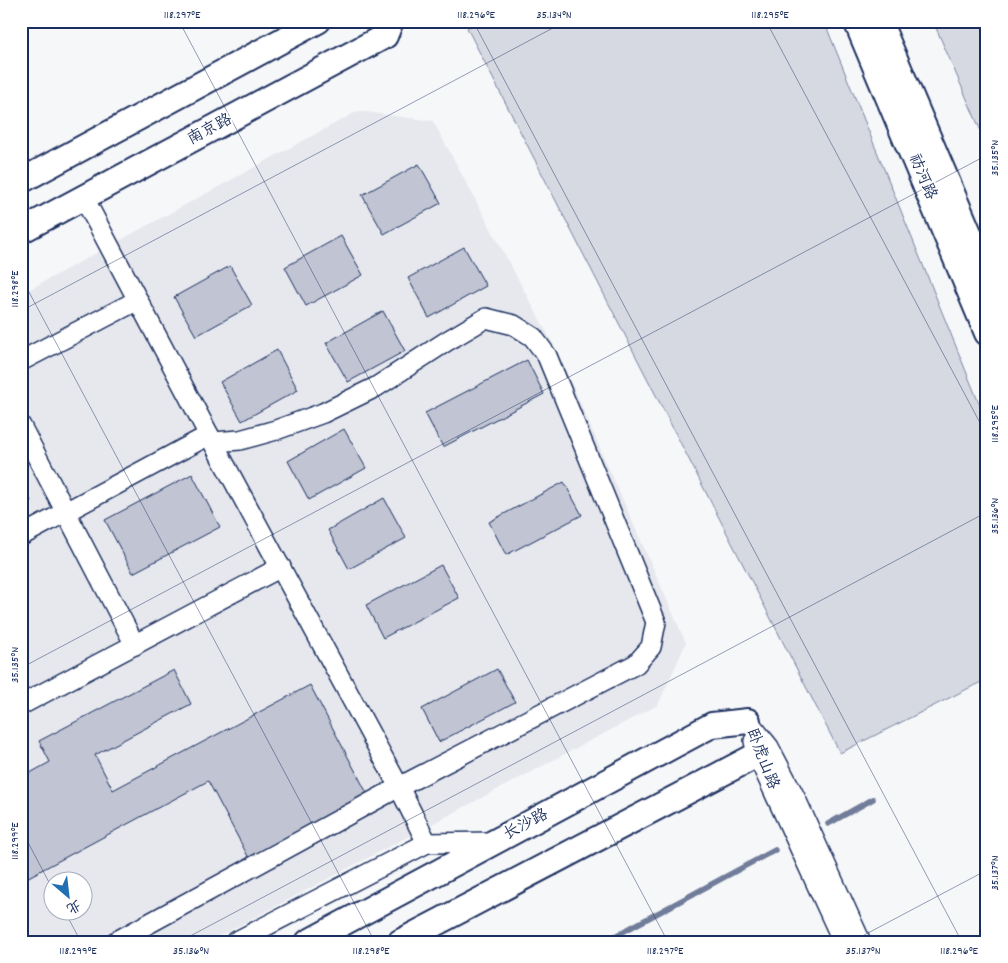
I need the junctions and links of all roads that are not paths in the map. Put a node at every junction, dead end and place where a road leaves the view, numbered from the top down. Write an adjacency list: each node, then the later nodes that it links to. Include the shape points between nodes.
1 (318, 21): 5 (main road)
2 (391, 21): 6 (main road, 南京路, via 385,36)
3 (856, 21): 10 (main road, 祊河路)
4 (880, 21): 8 (main road, 祊河路)
5 (21, 181)
6 (84, 198): 7 (main road, 南京路); 9 (street)
7 (21, 231)
8 (987, 275)
9 (138, 300): 11 (street); 13 (street)
10 (987, 333)
11 (21, 361)
12 (21, 426): 14 (street)
13 (211, 438): 14 (street); 16 (street); 21 (street, via 240,440 323,412 376,387 486,318 514,325 533,337 547,356 656,622 651,646 636,664)
14 (67, 512): 15 (street); 17 (street)
15 (21, 536)
16 (281, 567): 17 (street); 21 (street)
17 (135, 645): 18 (street)
18 (21, 705)
19 (748, 721): 20 (street, 卧虎山路); 22 (main road, 长沙路, via 712,725); 29 (street, 卧虎山路, via 769,747 795,797)
20 (757, 755): 27 (main road); 28 (street, 卧虎山路)
21 (399, 788): 23 (street); 24 (street)
22 (494, 842): 23 (street); 26 (main road, 长沙路)
23 (427, 843): 25 (street)
24 (115, 942)
25 (235, 942)
26 (308, 942)
27 (400, 942)
28 (843, 942)
29 (861, 942)

